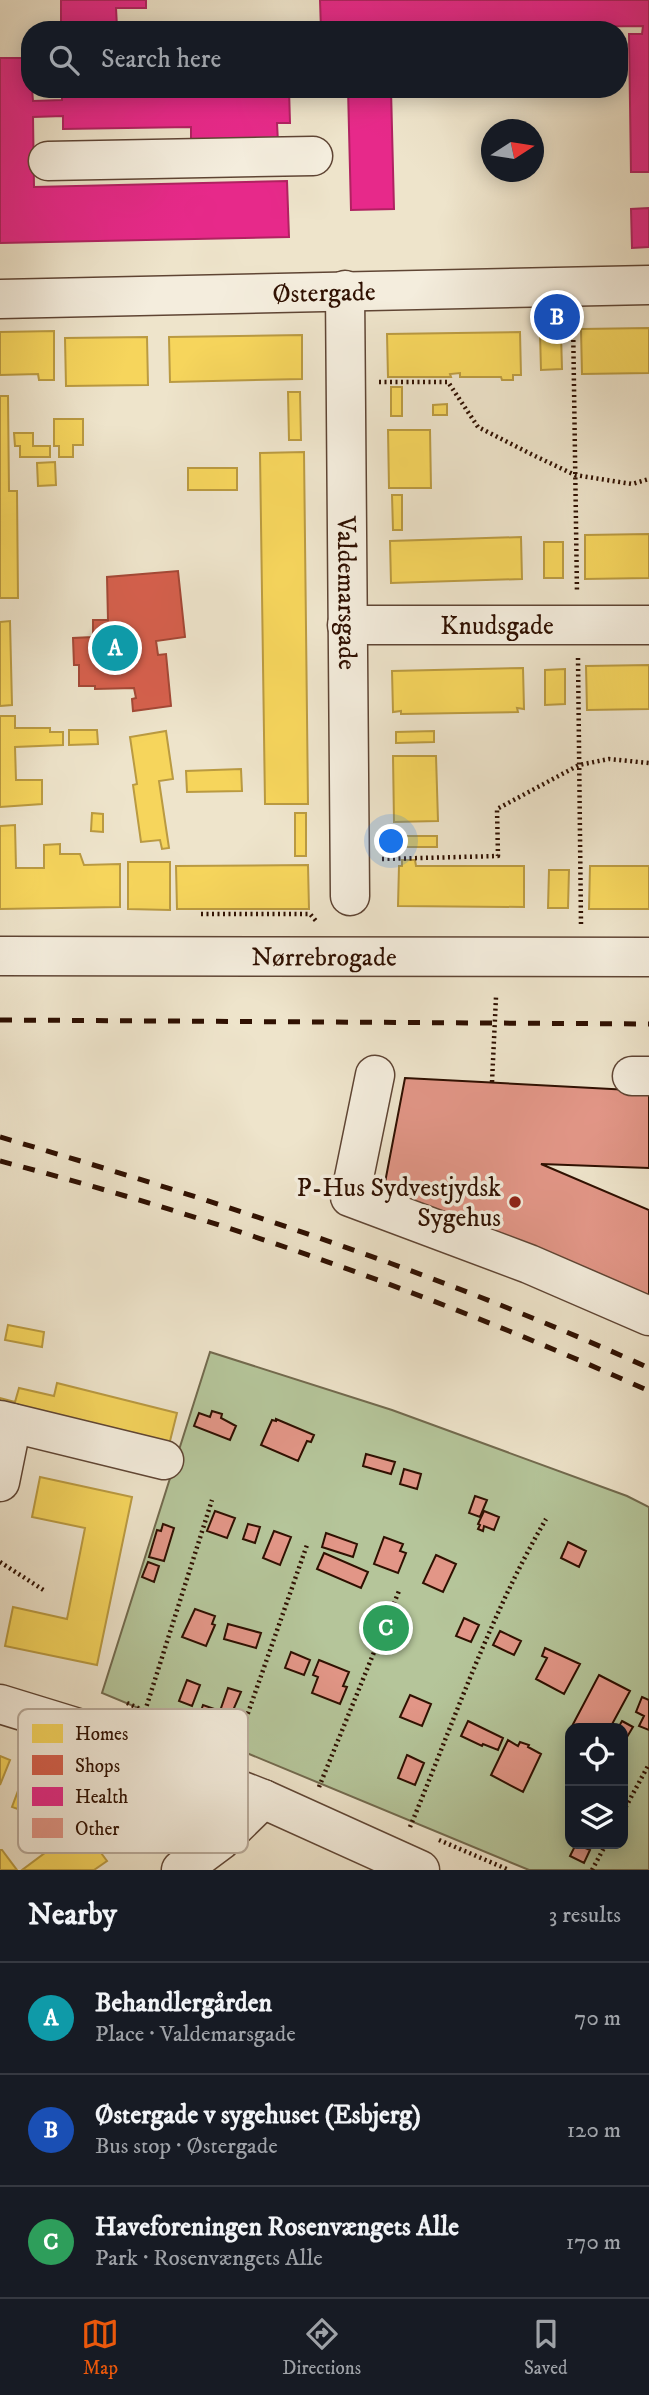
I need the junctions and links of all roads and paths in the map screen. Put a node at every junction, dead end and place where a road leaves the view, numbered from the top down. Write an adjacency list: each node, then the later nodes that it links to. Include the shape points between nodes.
1 (313, 156): 2 (street)
2 (48, 162)
3 (649, 285): 4 (street, Østergade)
4 (345, 290): 5 (street, Østergade); 6 (street, Valdemarsgade)
5 (0, 299)
6 (347, 382): 7 (path, via 448,383 478,427 575,475 632,484); 8 (street, Valdemarsgade)
7 (649, 479)
8 (348, 625): 9 (street, Knudsgade); 11 (street, Valdemarsgade)
9 (649, 625)
10 (649, 763): 11 (path, via 609,758 579,765 497,809 498,856)
11 (350, 878)
12 (0, 956): 13 (street, Nørrebrogade)
13 (649, 957)
14 (496, 997): 16 (path, bridge)
15 (375, 1075): 17 (street, via 349,1197 529,1264)
16 (492, 1082)
17 (649, 1316)
18 (6, 1421): 19 (street); 20 (street)
19 (163, 1460)
20 (0, 1482)
21 (212, 1500): 28 (path)
22 (546, 1519): 37 (path, via 493,1626)
23 (307, 1545): 30 (path)
24 (0, 1562): 25 (path)
25 (45, 1591)
26 (399, 1591): 32 (path)
27 (0, 1704): 29 (street)
28 (146, 1709)
29 (18, 1710)
30 (248, 1713)
31 (649, 1764): 35 (path)
32 (319, 1787)
33 (248, 1792): 34 (street)
34 (263, 1798): 36 (street); 41 (street)
35 (628, 1803)
36 (248, 1813)
37 (410, 1827)
38 (603, 1849): 42 (path)
39 (204, 1853): 40 (street)
40 (181, 1870)
41 (420, 1870)
42 (592, 1870)

